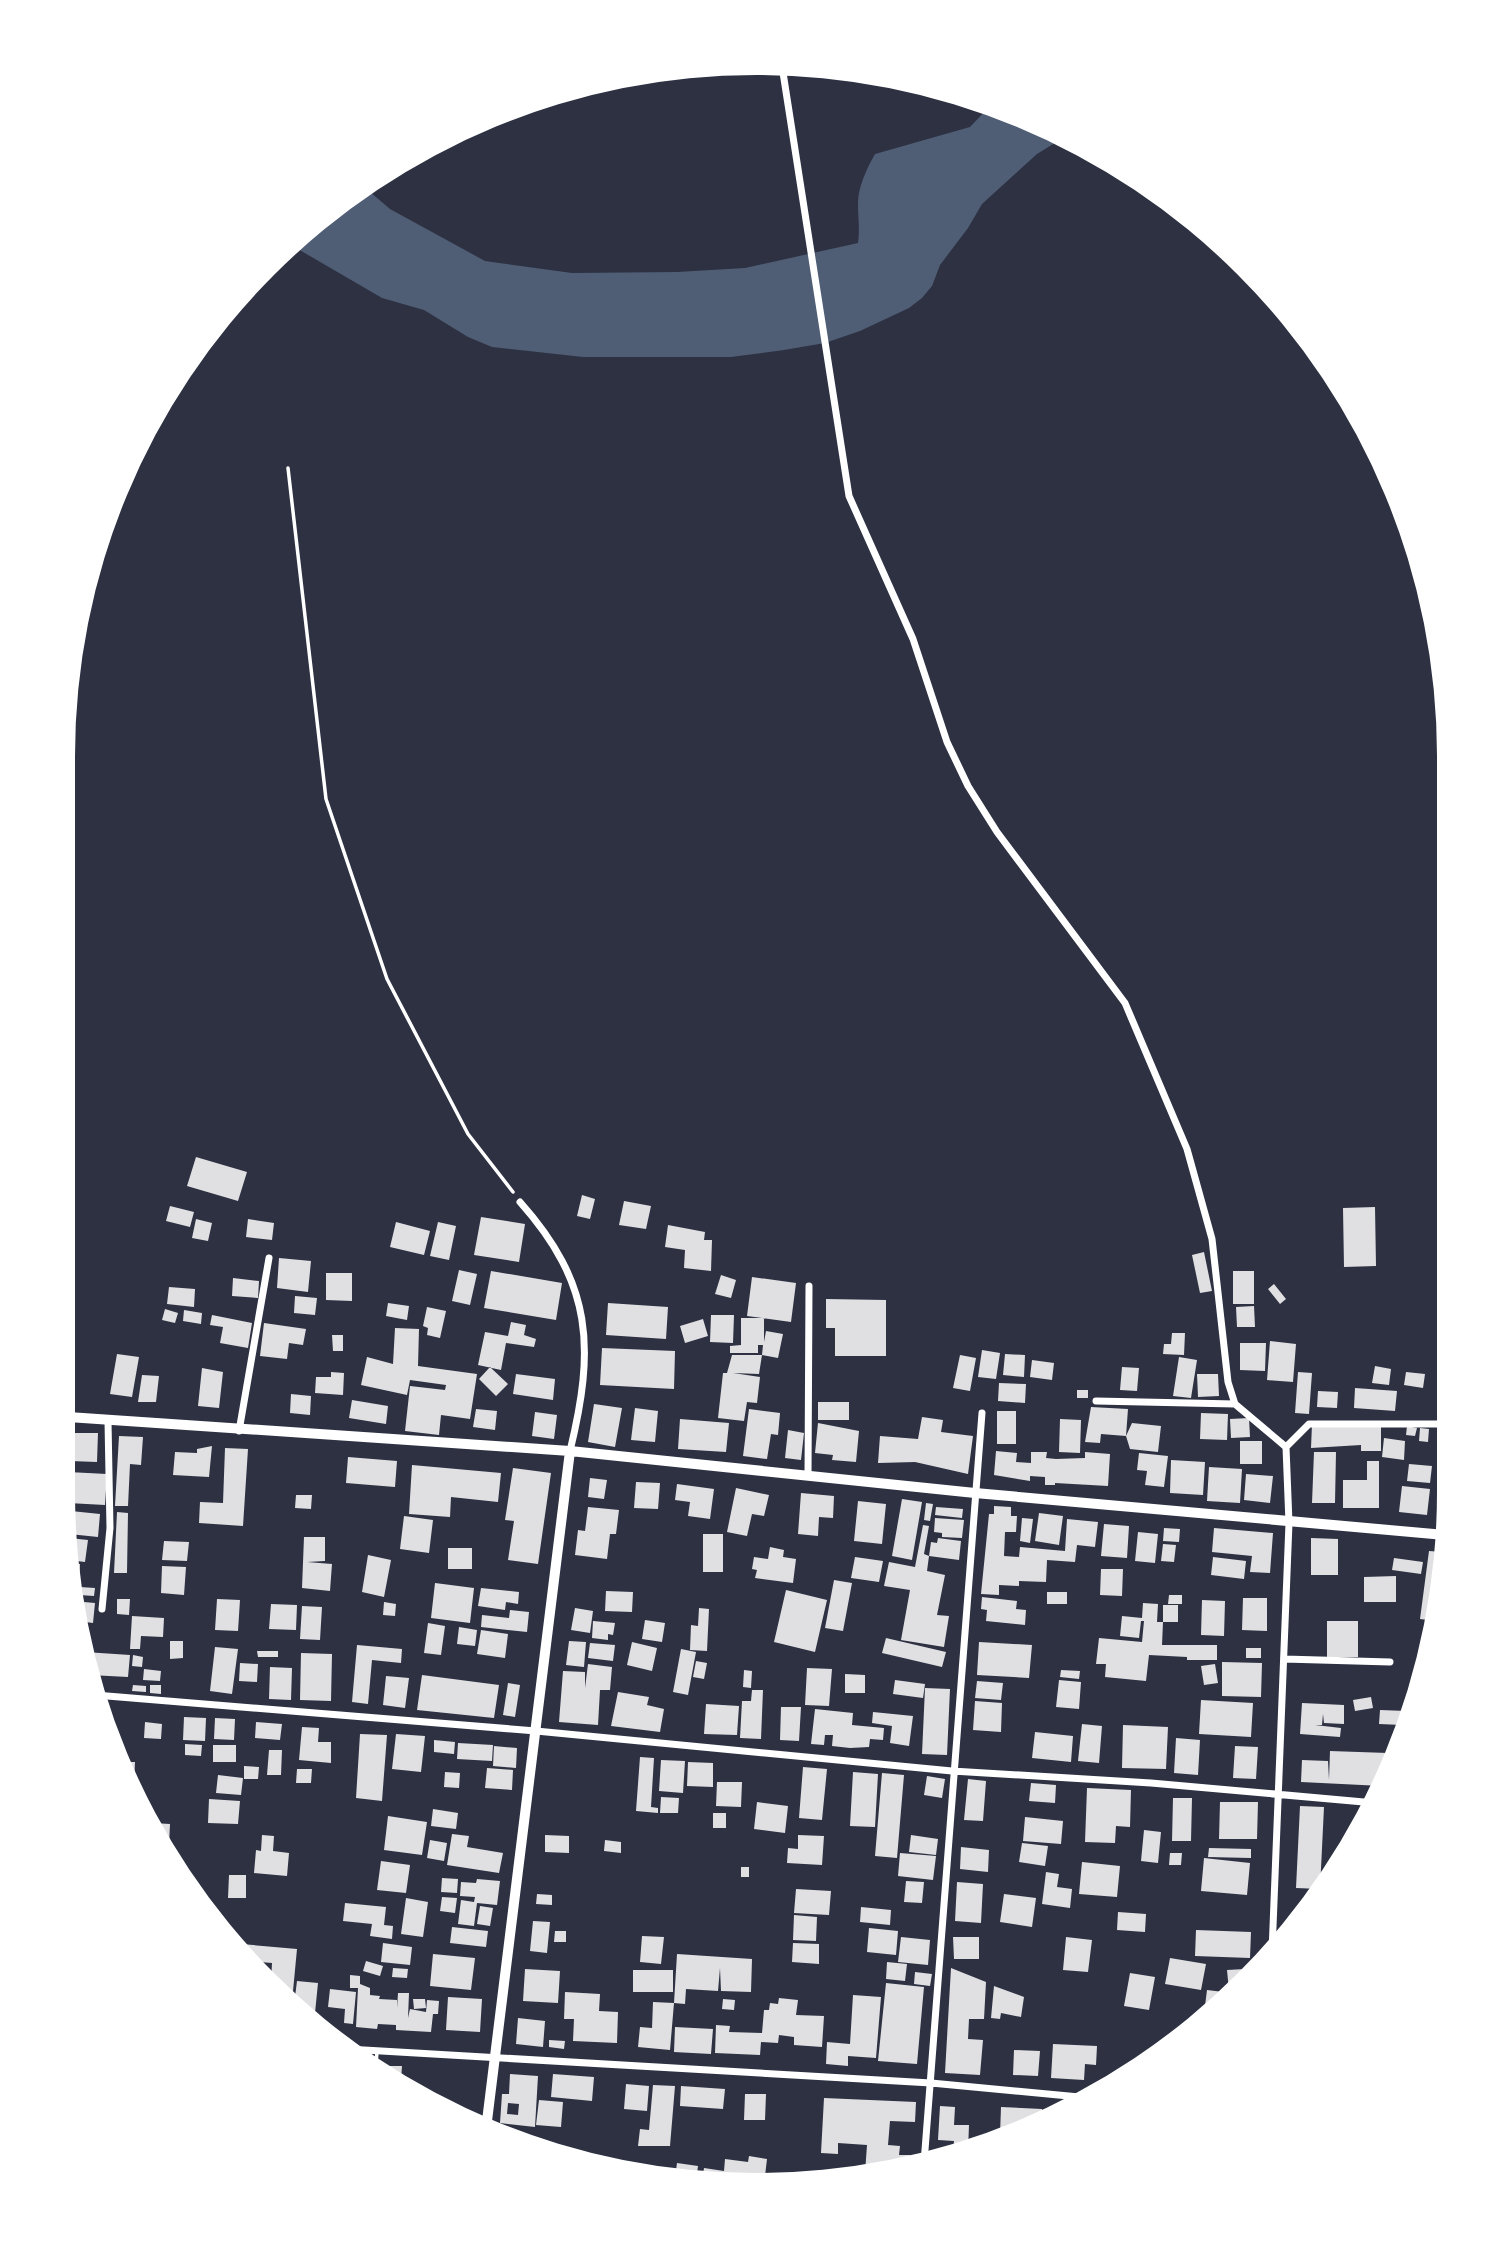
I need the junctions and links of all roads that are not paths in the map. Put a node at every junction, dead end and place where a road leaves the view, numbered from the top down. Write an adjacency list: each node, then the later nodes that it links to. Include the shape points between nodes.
1 (784, 76): 6 (street, via 849,496 913,639 947,742 968,786 1125,1003 1141,1040 1187,1149 1212,1239 1228,1382)
2 (520, 1202): 13 (street, via 562,1262 586,1334 583,1396)
3 (269, 1258): 11 (street)
4 (809, 1286): 14 (street)
5 (1096, 1401): 6 (street)
6 (1235, 1404): 12 (street)
7 (982, 1413): 15 (street)
8 (75, 1418): 9 (street)
9 (108, 1421): 11 (street); 18 (street, via 110,1528)
10 (1437, 1424): 12 (street, via 1309,1424)
11 (239, 1431): 13 (street, via 348,1434)
12 (1286, 1447): 16 (street)
13 (570, 1451): 14 (street); 22 (street)
14 (808, 1476): 15 (street)
15 (975, 1493): 16 (street); 23 (street)
16 (1289, 1522): 17 (street); 19 (street)
17 (1435, 1534)
18 (103, 1609)
19 (1284, 1659): 20 (street); 24 (street)
20 (1390, 1662)
21 (106, 1696): 22 (street)
22 (536, 1731): 23 (street); 30 (street)
23 (953, 1771): 24 (street); 31 (street)
24 (1279, 1794): 25 (street); 26 (street)
25 (1363, 1801)
26 (1273, 1935)
27 (367, 2050): 28 (street)
28 (377, 2051): 29 (lane); 30 (street)
29 (377, 2057)
30 (495, 2058): 31 (street); 33 (street)
31 (931, 2083): 32 (street); 34 (street)
32 (1070, 2096)
33 (487, 2118)
34 (925, 2152)

